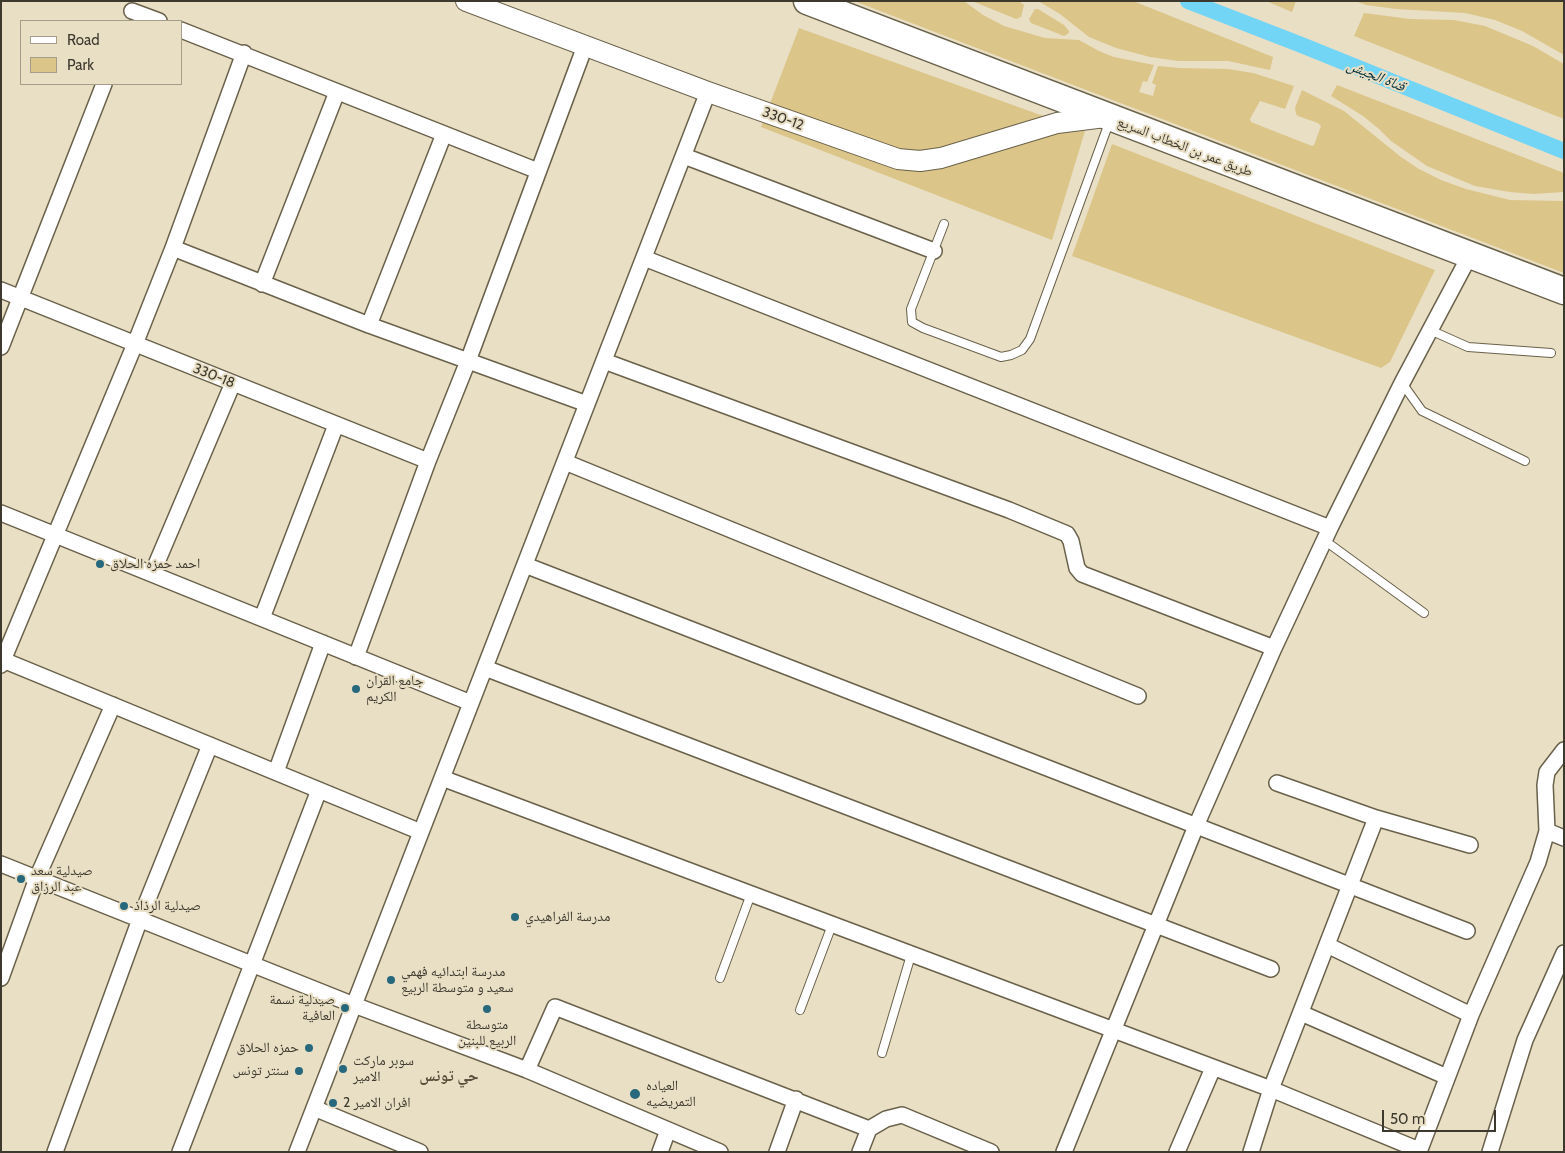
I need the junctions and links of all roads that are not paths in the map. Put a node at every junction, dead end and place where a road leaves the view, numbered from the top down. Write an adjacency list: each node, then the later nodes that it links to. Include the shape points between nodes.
1 (466, 1): 6 (street, 330-12)
2 (807, 1): 11 (highway, طريق عمر بن الخطاب السريع)
3 (132, 11): 4 (street)
4 (156, 20)
5 (182, 30): 7 (street)
6 (585, 46): 10 (street, 330-12); 14 (street)
7 (244, 53): 9 (street); 16 (street)
8 (104, 85): 23 (street)
9 (337, 92): 12 (street); 20 (street)
10 (708, 92): 11 (street, 330-12, via 909,161 941,158 1057,122); 13 (street)
11 (1110, 118): 17 (lane, via 1030,339 1022,350 1001,357 912,322 911,309); 18 (highway, طريق عمر بن الخطاب السريع)
12 (444, 134): 14 (street); 24 (street)
13 (684, 156): 17 (street); 19 (street)
14 (538, 172): 29 (street)
15 (944, 224): 17 (lane)
16 (173, 248): 20 (street); 26 (street)
17 (934, 251)
18 (1470, 256): 22 (highway, طريق عمر بن الخطاب السريع); 25 (street)
19 (644, 258): 30 (street); 39 (street)
20 (262, 284): 24 (street)
21 (1, 290): 23 (street, 330-18)
22 (1564, 291)
23 (20, 298): 26 (street, 330-18); 27 (street)
24 (369, 325): 29 (street)
25 (1430, 330): 28 (lane, via 1468,347); 31 (street)
26 (135, 344): 32 (street, 330-18); 40 (street)
27 (1, 347)
28 (1551, 353)
29 (468, 361): 33 (street); 35 (street)
30 (604, 361): 33 (street); 46 (street, via 1067,534 1077,568 1082,574)
31 (1402, 382): 36 (lane, via 1422,411); 39 (street)
32 (233, 383): 34 (street, 330-18); 42 (street)
33 (587, 404): 37 (street)
34 (336, 424): 35 (street, 330-18); 44 (street)
35 (428, 461): 47 (street)
36 (1525, 461)
37 (565, 462): 41 (street); 50 (street)
38 (1, 513): 40 (street)
39 (1327, 534): 43 (lane); 46 (street)
40 (56, 535): 42 (street); 48 (street)
41 (525, 565): 49 (street); 60 (street)
42 (152, 574): 44 (street)
43 (1424, 613)
44 (262, 618): 45 (street)
45 (323, 643): 47 (street); 55 (street)
46 (1274, 648): 60 (street)
47 (356, 657): 51 (street)
48 (2, 662): 52 (street)
49 (485, 668): 51 (street); 71 (street)
50 (1138, 696)
51 (471, 703): 56 (street)
52 (113, 705): 53 (street); 66 (street)
53 (210, 745): 55 (street); 69 (street)
54 (1564, 750): 61 (street, via 1547,772)
55 (276, 772): 58 (street)
56 (442, 778): 62 (street); 68 (street)
57 (1277, 783): 59 (street)
58 (319, 790): 62 (street); 76 (street)
59 (1376, 818): 64 (street); 67 (street)
60 (1196, 826): 67 (street); 71 (street)
61 (1547, 831): 63 (street); 83 (street, via 1538,862)
62 (421, 832): 80 (street)
63 (1564, 838)
64 (1470, 845)
65 (1, 864): 66 (street)
66 (37, 878): 69 (street); 78 (street)
67 (1350, 886): 72 (street); 73 (street)
68 (751, 894): 70 (street); 79 (lane)
69 (140, 919): 76 (street); 95 (street)
70 (832, 925): 75 (street); 81 (lane)
71 (1156, 925): 77 (street); 84 (street)
72 (1467, 931)
73 (1327, 945): 82 (street); 83 (street)
74 (1564, 953): 107 (street, via 1525,1040)
75 (911, 955): 84 (street); 85 (lane)
76 (253, 964): 80 (street); 96 (street)
77 (1271, 969)
78 (1, 978)
79 (720, 978)
80 (354, 1004): 87 (street); 91 (street)
81 (800, 1010)
82 (1301, 1013): 88 (street); 89 (street)
83 (1471, 1015): 88 (street)
84 (1114, 1031): 86 (street); 104 (street)
85 (882, 1053)
86 (1213, 1068): 89 (street); 105 (street)
87 (527, 1070): 90 (street, via 555,1007); 93 (street)
88 (1447, 1077): 94 (street)
89 (1271, 1089): 94 (street); 106 (street)
90 (796, 1099): 92 (street); 101 (street)
91 (314, 1108): 97 (street); 98 (street)
92 (869, 1128): 102 (street); 103 (street, via 902,1115)
93 (668, 1130): 99 (street); 100 (street)
94 (1419, 1151)
95 (55, 1152)
96 (180, 1152)
97 (297, 1152)
98 (420, 1152)
99 (660, 1152)
100 (720, 1152)
101 (776, 1152)
102 (860, 1152)
103 (991, 1152)
104 (1064, 1152)
105 (1177, 1152)
106 (1251, 1152)
107 (1490, 1152)

